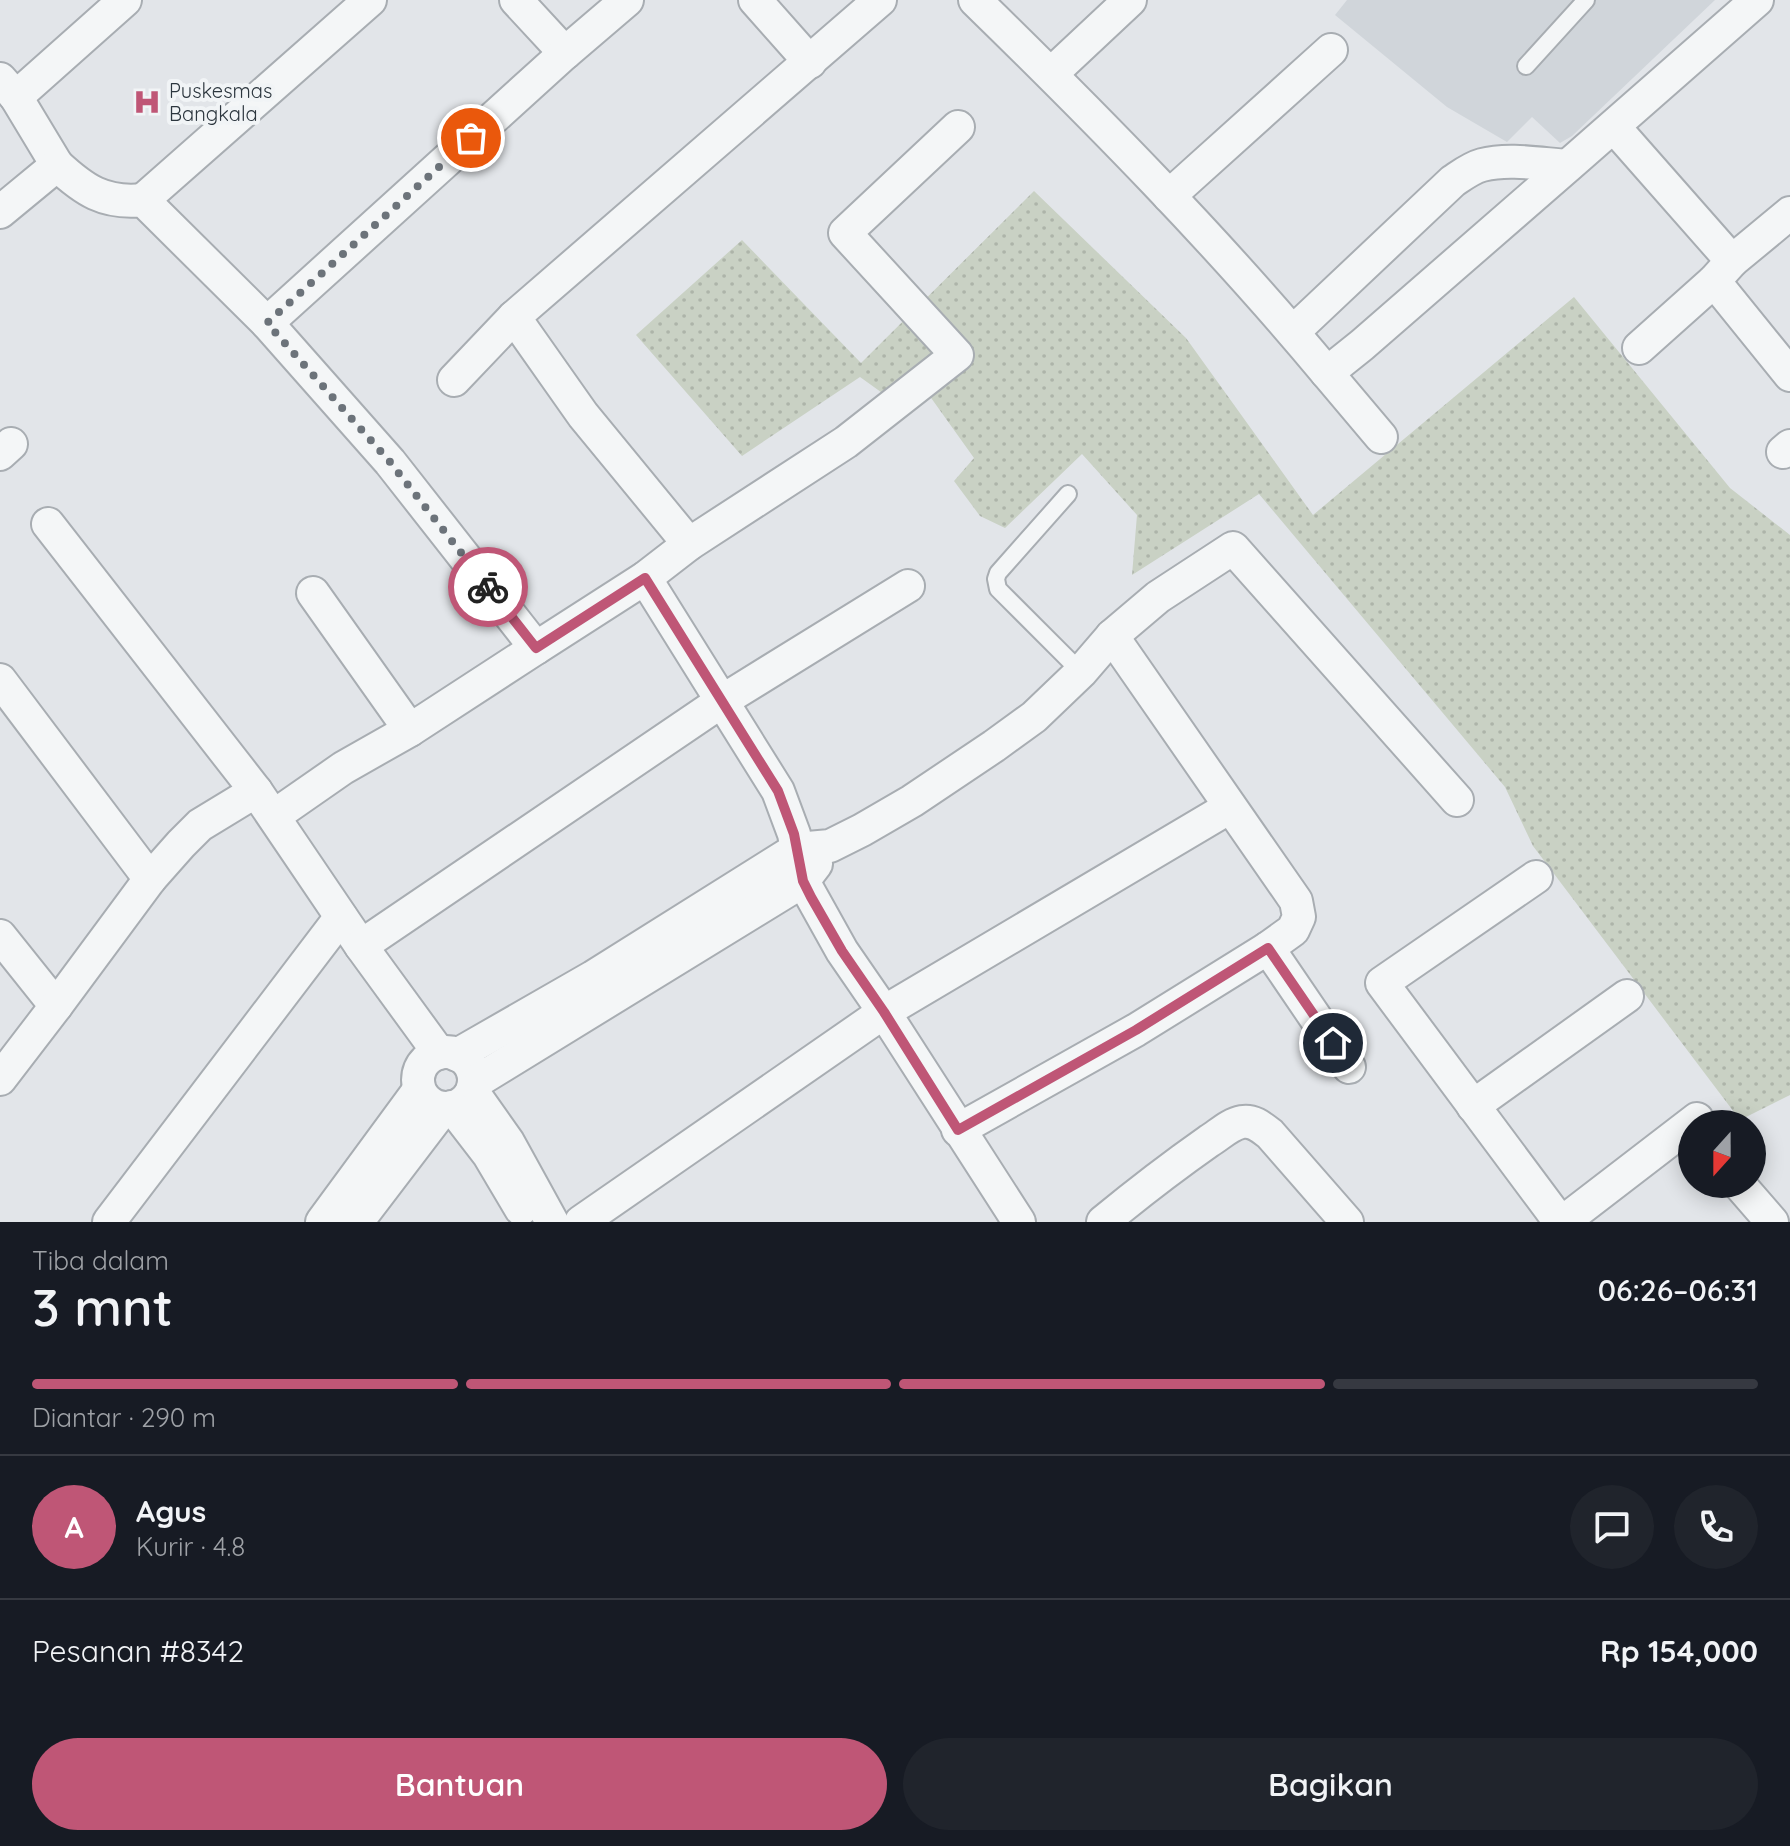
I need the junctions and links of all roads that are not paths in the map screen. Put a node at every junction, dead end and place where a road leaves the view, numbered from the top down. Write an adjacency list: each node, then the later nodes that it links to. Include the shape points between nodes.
1 (125, 0): 16 (street)
2 (370, 0): 22 (street)
3 (516, 0): 12 (street)
4 (627, 0): 12 (street)
5 (755, 0): 13 (street)
6 (880, 0): 13 (street)
7 (975, 0): 15 (street)
8 (1130, 0): 15 (street)
9 (1586, 0): 14 (lane)
10 (1757, 0): 18 (street)
11 (1331, 50): 21 (street)
12 (565, 53): 27 (street)
13 (810, 62): 26 (street)
14 (1526, 66)
15 (1051, 74): 21 (street)
16 (8, 88): 19 (street)
17 (958, 127): 36 (street, via 845,233 957,355 846,442)
18 (1614, 127): 20 (street); 25 (street)
19 (57, 165): 22 (street, via 96,195); 23 (street)
20 (1567, 166): 28 (street, via 1503,163 1470,170); 30 (street)
21 (1169, 196): 28 (street)
22 (143, 200): 27 (street)
23 (0, 212)
24 (1790, 213): 25 (street)
25 (1723, 271): 29 (street); 31 (street)
26 (514, 317): 32 (street); 36 (street, via 583,415)
27 (267, 323): 41 (street, via 390,462)
28 (1293, 332): 30 (street)
29 (1639, 348)
30 (1327, 373): 33 (street)
31 (1790, 375)
32 (454, 380)
33 (1381, 437)
34 (1068, 494): 42 (lane, via 998,573 996,583)
35 (48, 524): 47 (street)
36 (689, 544): 37 (street)
37 (645, 578): 41 (street); 44 (street)
38 (908, 586): 44 (street)
39 (313, 593): 45 (street)
40 (1112, 636): 42 (street); 46 (street, via 1158,597 1233,548); 48 (street)
41 (536, 648): 45 (street)
42 (1081, 672): 49 (street, via 994,746 912,801)
43 (0, 680): 52 (street)
44 (722, 701): 50 (street, via 778,791); 56 (street)
45 (410, 730): 47 (street)
46 (1457, 800)
47 (265, 803): 52 (street, via 200,825); 54 (street)
48 (1230, 807): 57 (street, via 1296,901 1299,917 1293,930); 60 (street)
49 (830, 846): 50 (street); 53 (street)
50 (797, 849): 53 (street); 61 (street, via 593,977)
51 (1536, 877): 65 (street, via 1382,983)
52 (150, 879): 59 (street)
53 (803, 881): 60 (street); 64 (street)
54 (341, 917): 56 (street); 69 (street)
55 (0, 936): 59 (street)
56 (361, 946): 61 (street)
57 (1268, 948): 62 (street); 66 (street)
58 (1627, 996): 65 (street)
59 (56, 1006): 63 (street)
60 (884, 1012): 66 (street); 74 (street)
61 (448, 1054): 64 (street, via 470,1066); 64 (street, via 428,1058 418,1078)
62 (1349, 1067)
63 (0, 1079)
64 (452, 1096): 70 (street); 71 (street); 72 (street); 73 (street, via 508,1142)
65 (1473, 1106): 78 (street)
66 (958, 1130): 75 (street)
67 (1678, 1133): 78 (street)
68 (1751, 1198): 79 (street)
69 (109, 1222)
70 (322, 1222)
71 (357, 1222)
72 (528, 1222)
73 (552, 1222)
74 (581, 1222)
75 (1019, 1222)
76 (1103, 1222): 77 (street, via 1161,1174 1246,1121 1270,1134)
77 (1347, 1222)
78 (1561, 1222)
79 (1772, 1222)

